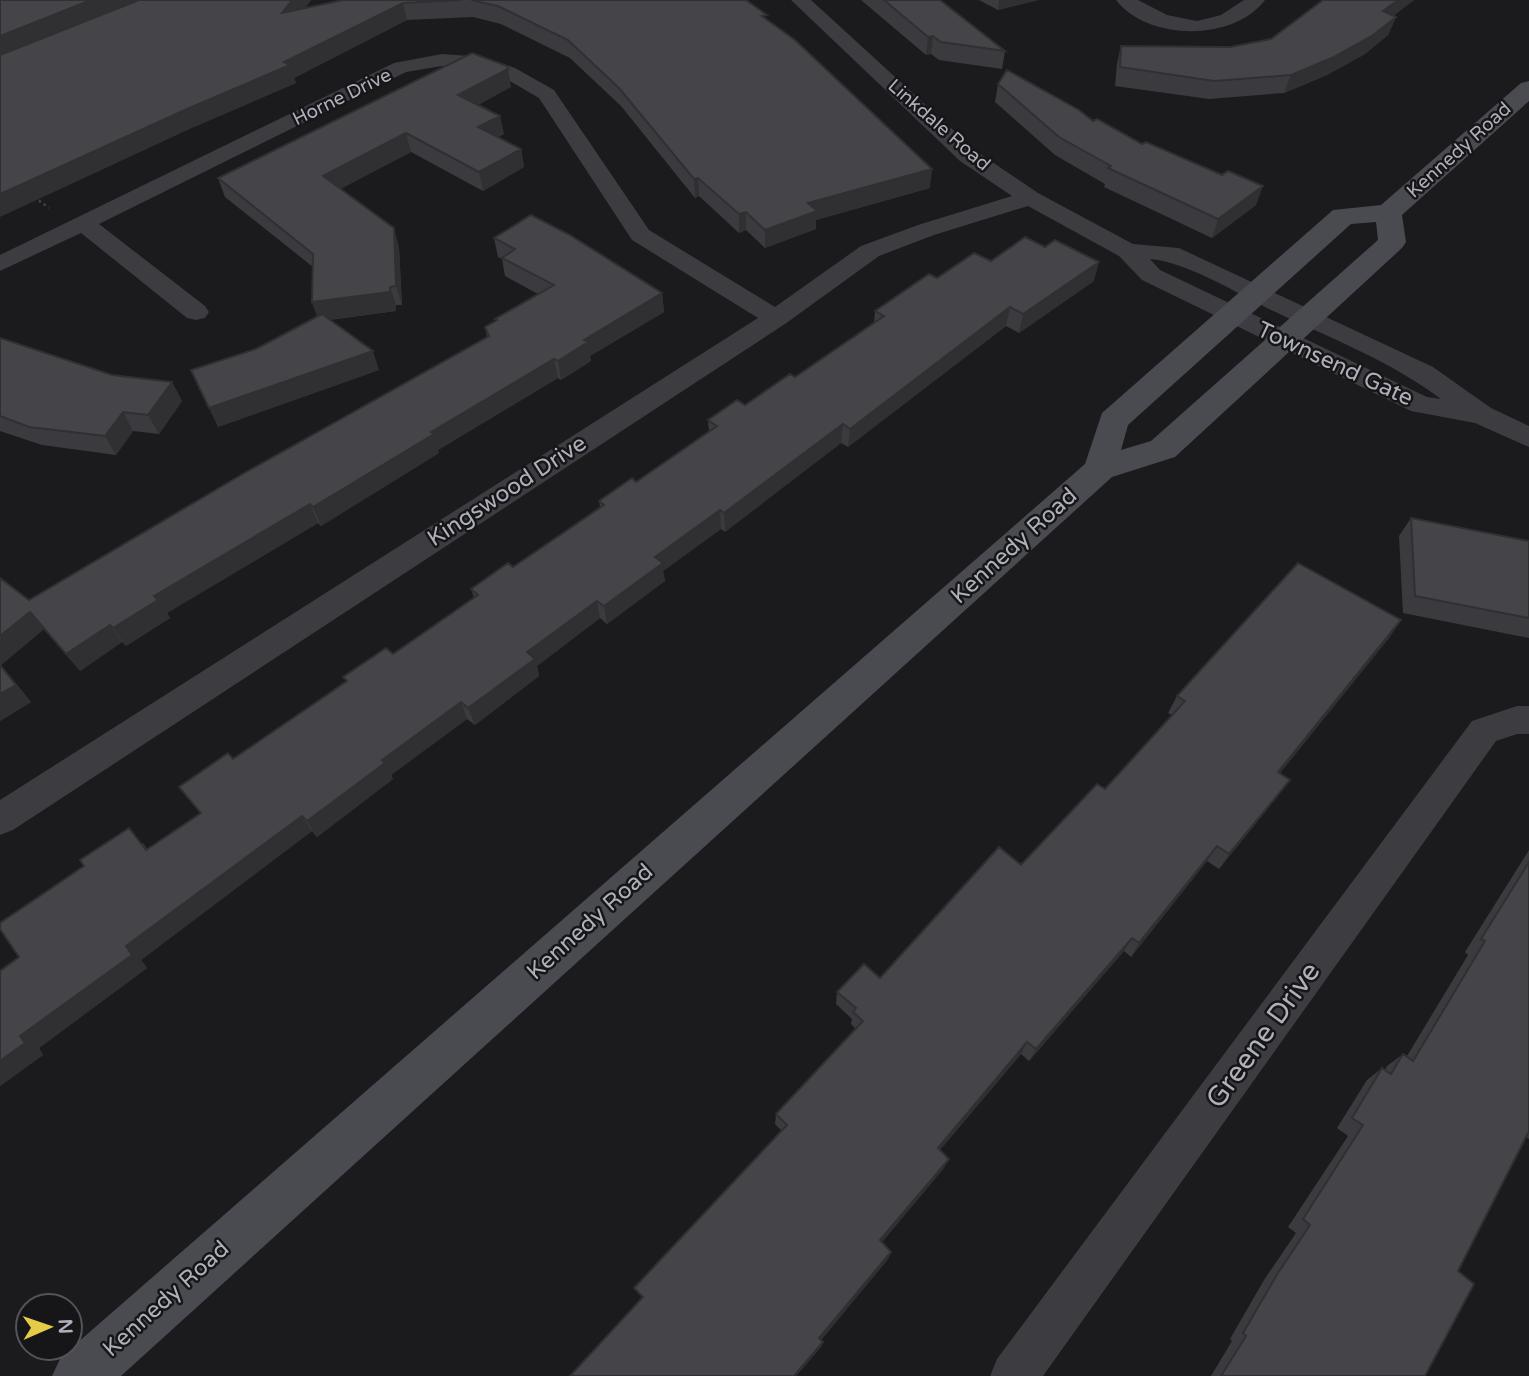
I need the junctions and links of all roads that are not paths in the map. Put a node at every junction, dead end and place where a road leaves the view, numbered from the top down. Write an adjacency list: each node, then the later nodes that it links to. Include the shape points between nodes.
1 (800, 0): 5 (street, Linkdale Road, via 968,156)
2 (1125, 0): 3 (street, via 1149,17 1172,25 1202,27 1225,21)
3 (1256, 0)
4 (1529, 88): 6 (main road, Kennedy Road)
5 (1030, 198): 8 (street, Linkdale Road); 13 (street, Kingswood Drive, via 870,251)
6 (1388, 213): 10 (main road, Kennedy Road, via 1343,216); 14 (main road, Kennedy Road, via 1392,242)
7 (80, 227): 9 (street, Horne Drive); 11 (street); 13 (street, Horne Drive, via 401,68 442,60 483,63 547,93 640,235)
8 (1128, 251): 10 (street, Linkdale Road, via 1170,253); 12 (street, Linkdale Road, via 1151,275)
9 (0, 264)
10 (1257, 293): 12 (main road, Kennedy Road); 14 (street, Townsend Gate)
11 (196, 312)
12 (1233, 315): 15 (street, Townsend Gate); 18 (main road, Kennedy Road, via 1113,421)
13 (776, 318): 20 (street, Kingswood Drive)
14 (1309, 318): 15 (main road, Kennedy Road); 16 (street, Townsend Gate, via 1424,373)
15 (1284, 340): 16 (street, Townsend Gate, via 1421,405); 18 (main road, Kennedy Road, via 1163,449)
16 (1481, 415): 17 (street, Townsend Gate)
17 (1529, 437)
18 (1100, 469): 21 (main road, Kennedy Road)
19 (1529, 720): 22 (street, Greene Drive, via 1484,731)
20 (0, 818)
21 (80, 1376)
22 (1014, 1376)

